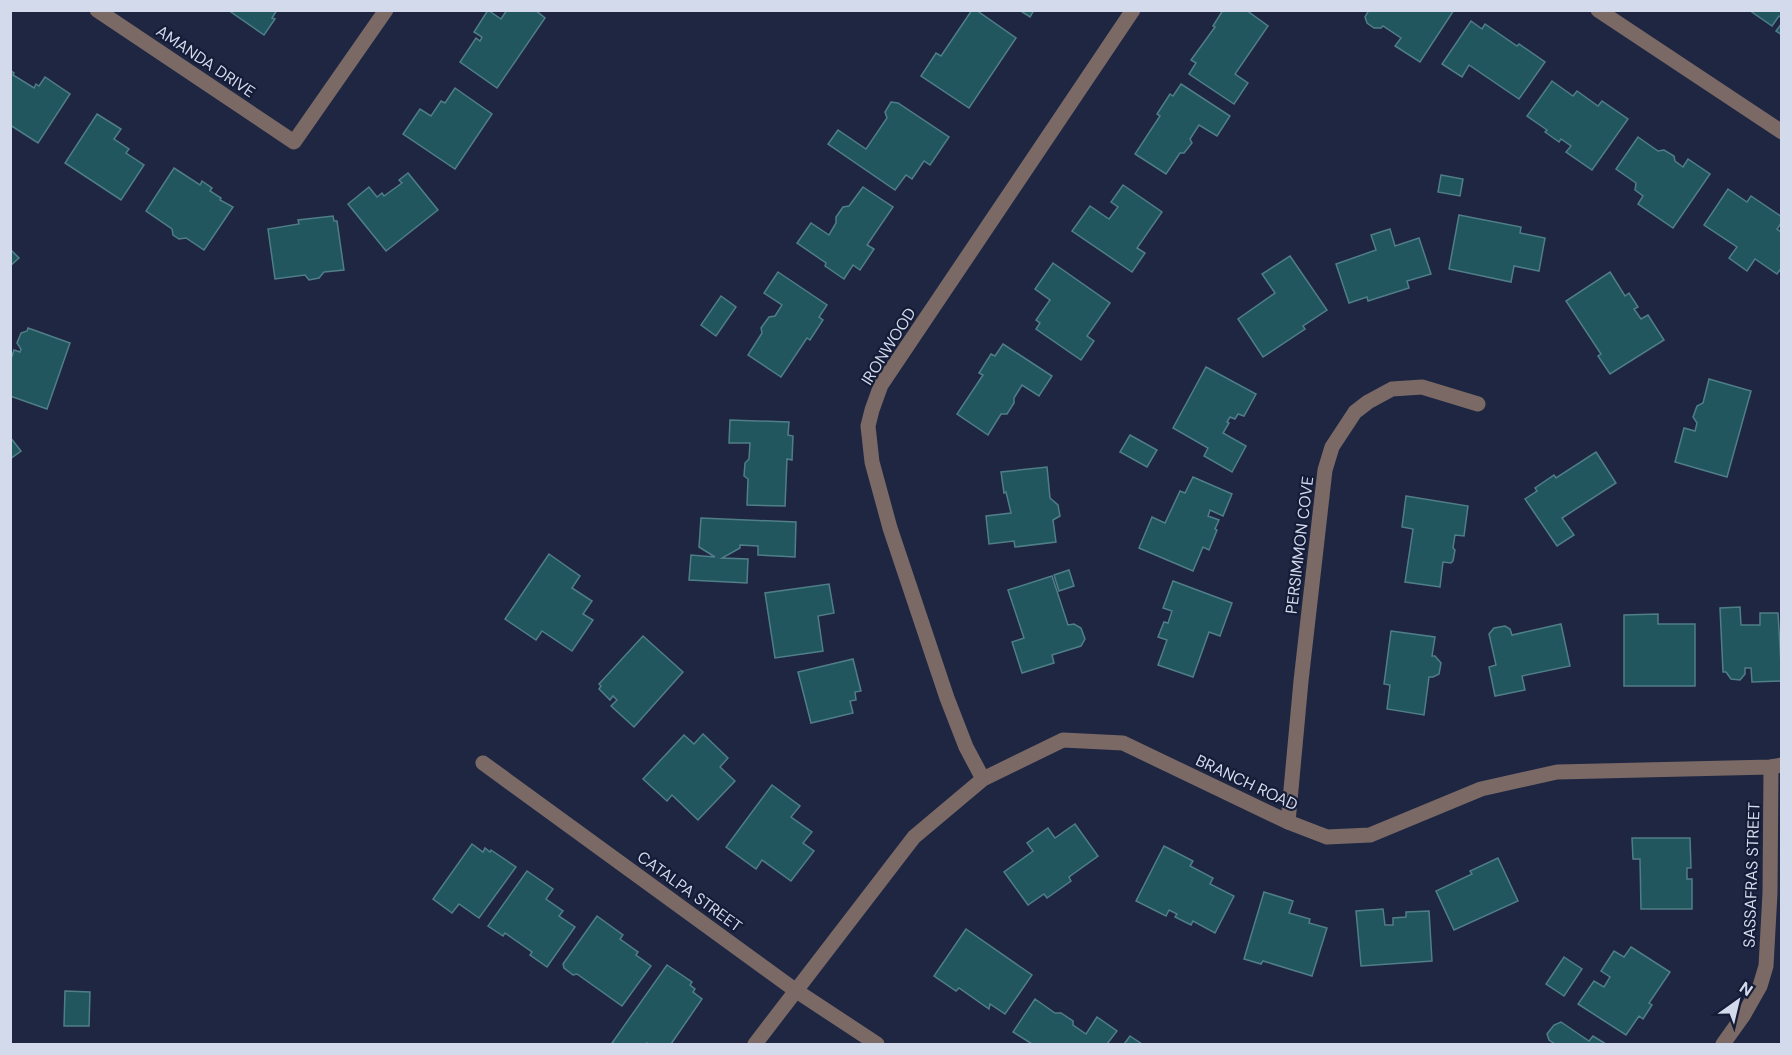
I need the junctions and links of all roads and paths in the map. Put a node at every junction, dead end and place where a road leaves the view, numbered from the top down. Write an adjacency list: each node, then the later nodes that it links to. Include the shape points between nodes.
1 (97, 10): 2 (street, AMANDA DRIVE, via 294,142)
2 (386, 10)
3 (1133, 10): 9 (street, IRONWOOD, via 881,385 868,426 872,462 890,528 947,698)
4 (1598, 10): 5 (street)
5 (1782, 132)
6 (1478, 404): 10 (street, PERSIMMON COVE, via 1422,387 1392,389 1355,412 1332,447 1325,470)
7 (483, 763): 11 (street, CATALPA STREET)
8 (1776, 766): 10 (street, BRANCH ROAD, via 1557,772 1481,789 1370,835 1328,837); 14 (street, SASSAFRAS STREET, via 1766,966 1760,986)
9 (983, 779): 10 (street, BRANCH ROAD, via 1063,740 1123,743); 11 (street, BRANCH ROAD, via 914,837)
10 (1288, 822)
11 (795, 990): 12 (street, BRANCH ROAD); 13 (street, CATALPA STREET)
12 (755, 1044)
13 (877, 1044)
14 (1723, 1044)

